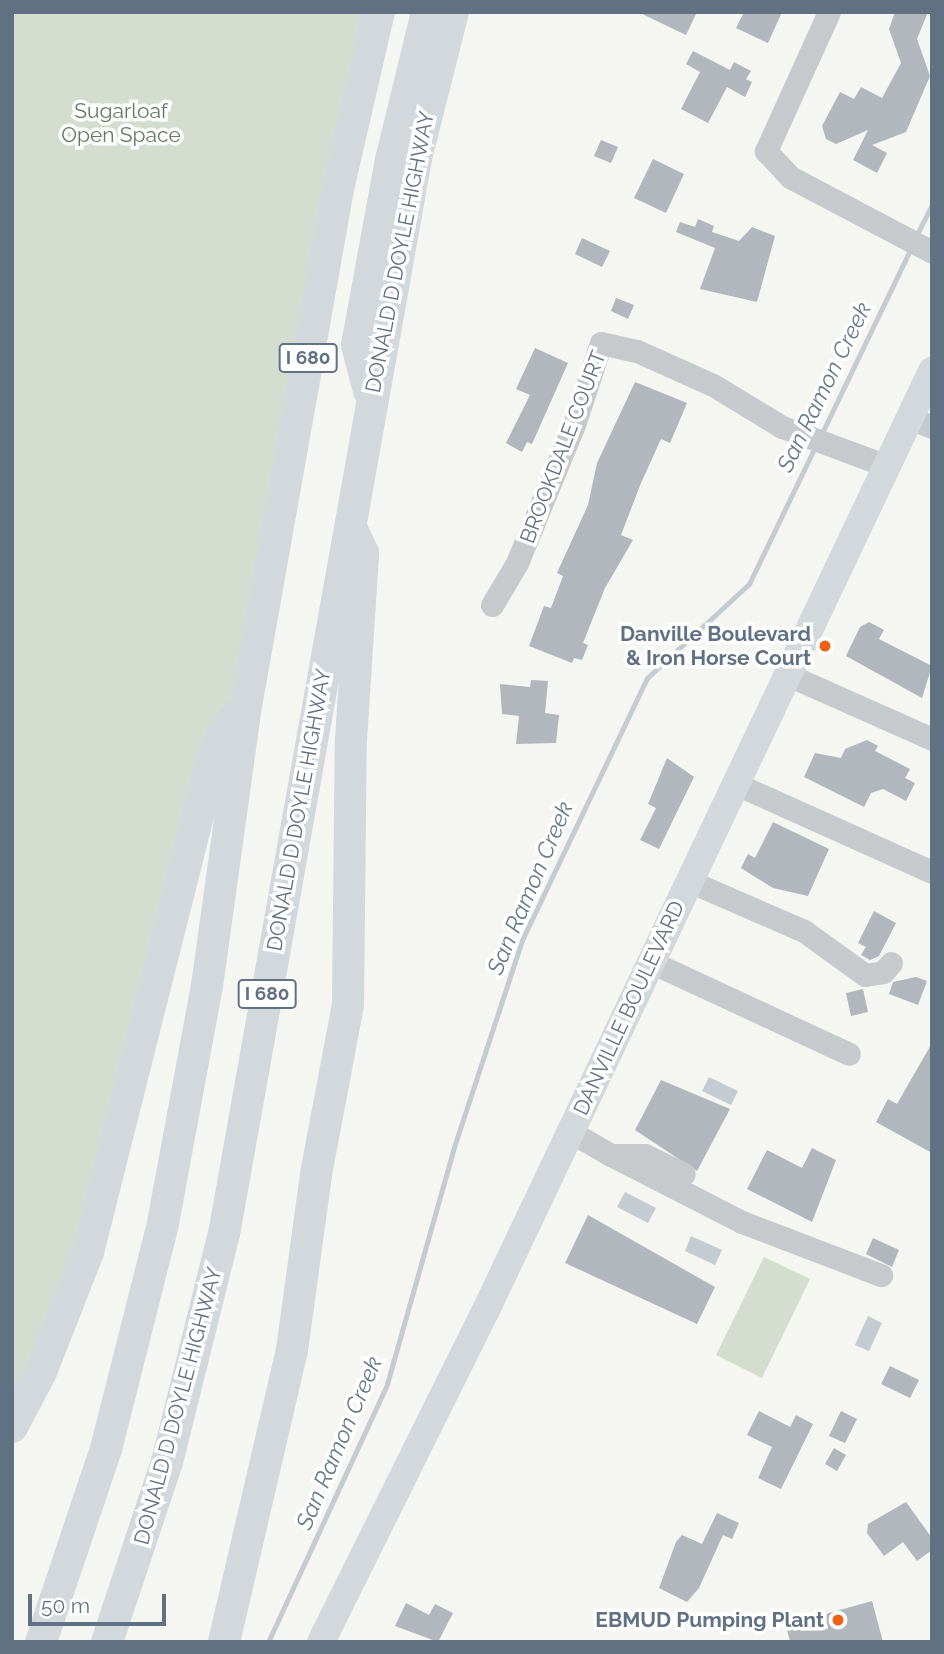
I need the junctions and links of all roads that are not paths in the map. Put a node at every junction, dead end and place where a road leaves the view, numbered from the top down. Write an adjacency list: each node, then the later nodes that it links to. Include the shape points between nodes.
1 (379, 12): 13 (highway, I 680, via 338,189)
2 (427, 12): 7 (highway, I 680, via 391,160 357,345)
3 (453, 12): 7 (highway, DONALD D DOYLE HIGHWAY / I 680, via 416,159)
4 (829, 12): 5 (street, via 766,151 790,177)
5 (932, 253)
6 (932, 371): 8 (main road, DANVILLE BOULEVARD)
7 (371, 399): 10 (highway, DONALD D DOYLE HIGHWAY / I 680)
8 (921, 423): 9 (main road, DANVILLE BOULEVARD)
9 (887, 466): 11 (street, BROOKDALE COURT, via 782,427 713,385 637,351 601,343 549,486); 12 (main road, DANVILLE BOULEVARD)
10 (348, 523): 27 (highway, DONALD D DOYLE HIGHWAY / I 680, via 224,1234 194,1363); 28 (highway, via 363,553 351,740 348,1005 316,1174 292,1350)
11 (492, 605)
12 (786, 674): 14 (street); 15 (main road, DANVILLE BOULEVARD)
13 (246, 706): 25 (highway, via 222,733 211,764 88,1252 41,1372); 26 (highway, I 680, via 207,986 163,1223 133,1355)
14 (932, 738)
15 (734, 783): 16 (street); 17 (main road, DANVILLE BOULEVARD)
16 (932, 872)
17 (689, 881): 18 (main road, DANVILLE BOULEVARD); 19 (street, via 804,931 865,975 883,972)
18 (651, 962): 20 (street); 21 (main road, DANVILLE BOULEVARD)
19 (891, 963)
20 (849, 1055)
21 (571, 1132): 22 (street); 29 (main road, DANVILLE BOULEVARD)
22 (611, 1155): 23 (street, via 645,1155); 24 (street, via 742,1222)
23 (684, 1174)
24 (881, 1275)
25 (12, 1427)
26 (41, 1642)
27 (107, 1642)
28 (224, 1642)
29 (320, 1642)

